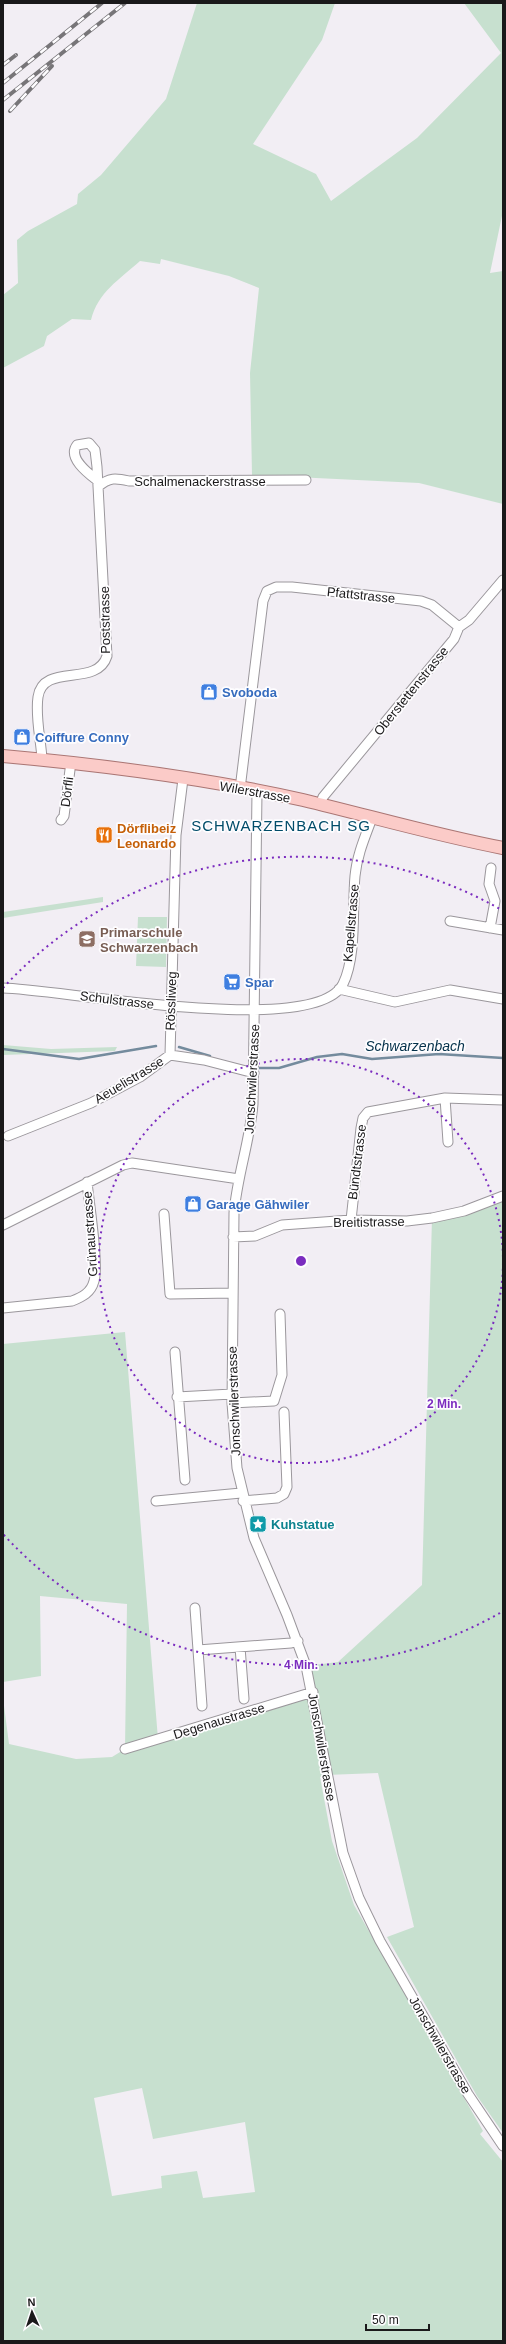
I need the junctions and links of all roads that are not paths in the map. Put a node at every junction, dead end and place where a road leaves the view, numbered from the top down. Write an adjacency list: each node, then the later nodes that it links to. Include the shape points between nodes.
1 (306, 480): 2 (street, Schalmenackerstrasse, via 137,481 114,478)
2 (98, 484): 6 (street, Poststrasse, via 107,656 98,669 54,679 42,686 38,706)
3 (503, 580): 4 (street, Oberstettenstrasse, via 470,620)
4 (459, 627): 9 (street, Pfattstrasse, via 432,605 415,600 276,587 267,591 262,601); 11 (street, Oberstettenstrasse, via 454,639 322,798)
5 (3, 756): 6 (main road, Wilerstrasse)
6 (42, 759): 7 (main road, Wilerstrasse)
7 (71, 762): 8 (main road, Wilerstrasse); 13 (street, Dörfli, via 64,816)
8 (183, 779): 9 (main road, Wilerstrasse); 22 (street, Rössliweg, via 176,829)
9 (240, 789): 10 (main road, Wilerstrasse)
10 (257, 792): 11 (main road, Wilerstrasse); 23 (street, Jonschwilerstrasse)
11 (320, 805): 12 (main road, Wilerstrasse)
12 (372, 818): 14 (main road, Wilerstrasse); 20 (street, Kapellstrasse, via 357,861 348,964)
13 (61, 820)
14 (503, 848)
15 (491, 868): 17 (street, via 489,884 495,901)
16 (450, 921): 17 (street)
17 (490, 928): 18 (street)
18 (503, 930)
19 (3, 988): 22 (street, Schulstrasse, via 34,989)
20 (339, 989): 21 (street, via 395,1002 450,990); 23 (street, via 308,1004)
21 (503, 999)
22 (170, 1007): 23 (street, Schulstrasse); 24 (street, Rössliweg)
23 (255, 1010): 25 (street, Jonschwilerstrasse)
24 (170, 1056): 25 (street, Aeuelistrasse, via 204,1060); 28 (street, Aeuelistrasse, via 140,1077 91,1102)
25 (254, 1073): 30 (street, Jonschwilerstrasse, via 249,1136)
26 (444, 1098): 27 (street, Bündtstrasse); 29 (street); 34 (street, Bündtstrasse, via 380,1108 366,1114 361,1128)
27 (503, 1100)
28 (8, 1136)
29 (448, 1142)
30 (239, 1179): 31 (street, Grünaustrasse, via 132,1163); 36 (street, Jonschwilerstrasse, via 235,1195)
31 (87, 1182): 35 (street, Grünaustrasse); 38 (street, Grünaustrasse, via 95,1272 91,1289 72,1301)
32 (503, 1196): 34 (street, Breitistrasse, via 464,1211 432,1218 407,1221)
33 (164, 1214): 37 (street, via 170,1294)
34 (351, 1220): 36 (street, Breitistrasse, via 282,1225 255,1236)
35 (3, 1225)
36 (233, 1237): 37 (street, Jonschwilerstrasse)
37 (233, 1293): 42 (street, Jonschwilerstrasse)
38 (3, 1308)
39 (280, 1314): 42 (street, via 282,1375 274,1402)
40 (174, 1352): 41 (street)
41 (177, 1397): 42 (street); 44 (street)
42 (232, 1398): 45 (street, Jonschwilerstrasse, via 234,1444)
43 (284, 1412): 45 (street, via 287,1487 284,1494 277,1498)
44 (185, 1480)
45 (242, 1497): 46 (street); 48 (street, Jonschwilerstrasse, via 256,1545)
46 (156, 1501)
47 (195, 1608): 50 (street)
48 (298, 1641): 49 (street); 51 (street, Jonschwilerstrasse)
49 (240, 1647): 50 (street); 52 (street)
50 (198, 1650): 53 (street)
51 (313, 1692): 54 (street, Degenaustrasse); 55 (street, Jonschwilerstrasse, via 337,1833 359,1898 380,1940 468,2094)
52 (244, 1699)
53 (202, 1706)
54 (125, 1749)
55 (503, 2146)

